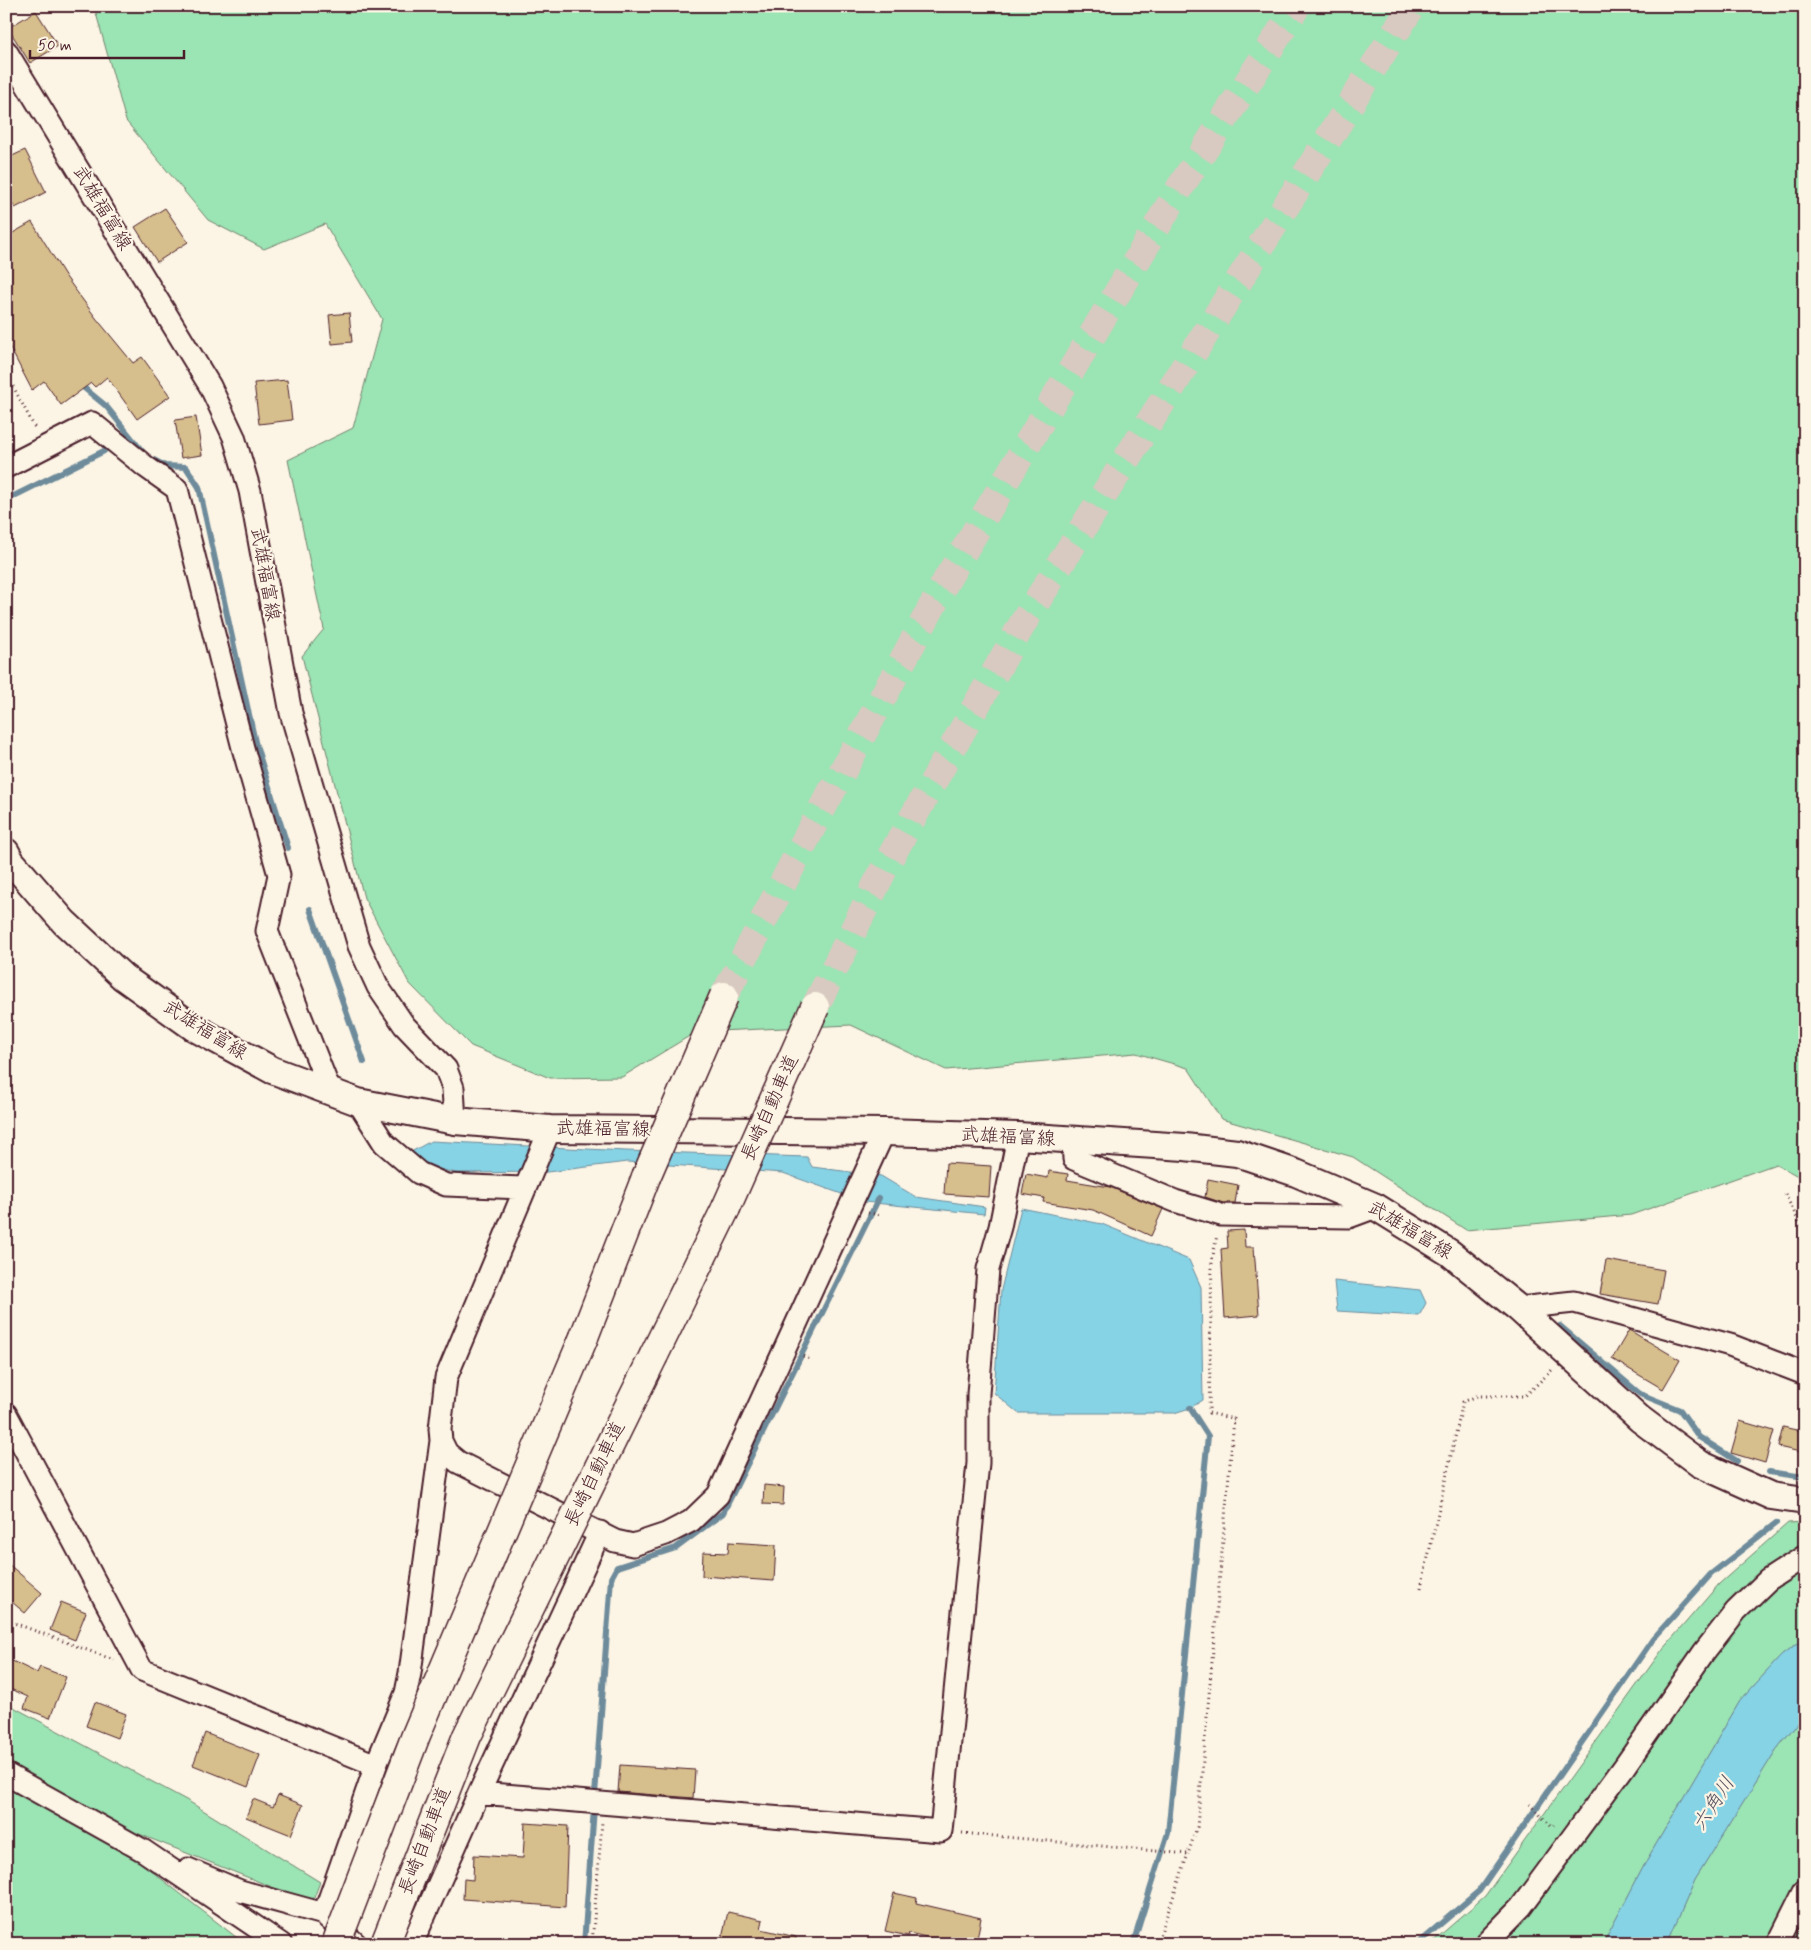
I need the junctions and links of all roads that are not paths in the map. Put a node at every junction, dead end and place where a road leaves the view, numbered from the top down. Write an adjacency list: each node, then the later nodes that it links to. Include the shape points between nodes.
1 (6, 51): 8 (street, 武雄福富線, via 210,386 234,438 250,491 290,713 359,946 378,987 404,1025 446,1069 453,1088)
2 (6, 467): 6 (street, via 92,423 177,489 278,875 267,931)
3 (6, 852): 6 (main road, 武雄福富線, via 64,922 123,977 193,1027 272,1070)
4 (724, 996): 29 (highway, bridge, via 416,1735)
5 (815, 1007): 31 (highway, 長崎自動車道, bridge, via 726,1208 467,1736)
6 (330, 1091): 7 (main road, 武雄福富線)
7 (358, 1102): 8 (main road, 武雄福富線); 13 (street, via 384,1143 419,1173 446,1185)
8 (455, 1121): 10 (main road, 武雄福富線)
9 (884, 1132): 10 (main road, 武雄福富線); 11 (main road, 武雄福富線); 20 (street, via 871,1160 856,1211 718,1495 691,1522 633,1545 615,1541)
10 (547, 1135): 13 (street)
11 (1018, 1136): 12 (main road, 武雄福富線); 24 (street, via 988,1269 978,1394 978,1463 941,1831)
12 (1074, 1140): 14 (main road, 武雄福富線, via 1238,1153 1296,1172); 14 (street, via 1074,1159 1176,1201 1220,1215 1348,1217)
13 (526, 1184): 18 (street, via 446,1378)
14 (1376, 1207): 15 (main road, 武雄福富線, via 1450,1253)
15 (1518, 1308): 16 (street, via 1574,1302 1730,1345); 19 (main road, 武雄福富線, via 1640,1419 1700,1464 1771,1496)
16 (1805, 1374)
17 (6, 1414): 22 (street, via 142,1670)
18 (441, 1442): 20 (street, via 447,1453 458,1462); 22 (street, via 408,1683)
19 (1805, 1501)
20 (600, 1532): 24 (street)
21 (1805, 1556): 33 (street, via 1768,1580 1736,1611 1521,1907)
22 (376, 1765): 27 (street)
23 (6, 1774): 25 (street)
24 (479, 1793): 32 (street)
25 (144, 1851): 27 (street, via 240,1891); 28 (street)
26 (1805, 1890): 34 (street)
27 (324, 1914): 30 (street)
28 (281, 1944)
29 (336, 1944)
30 (356, 1944)
31 (385, 1944)
32 (412, 1944)
33 (1485, 1944)
34 (1778, 1944)

